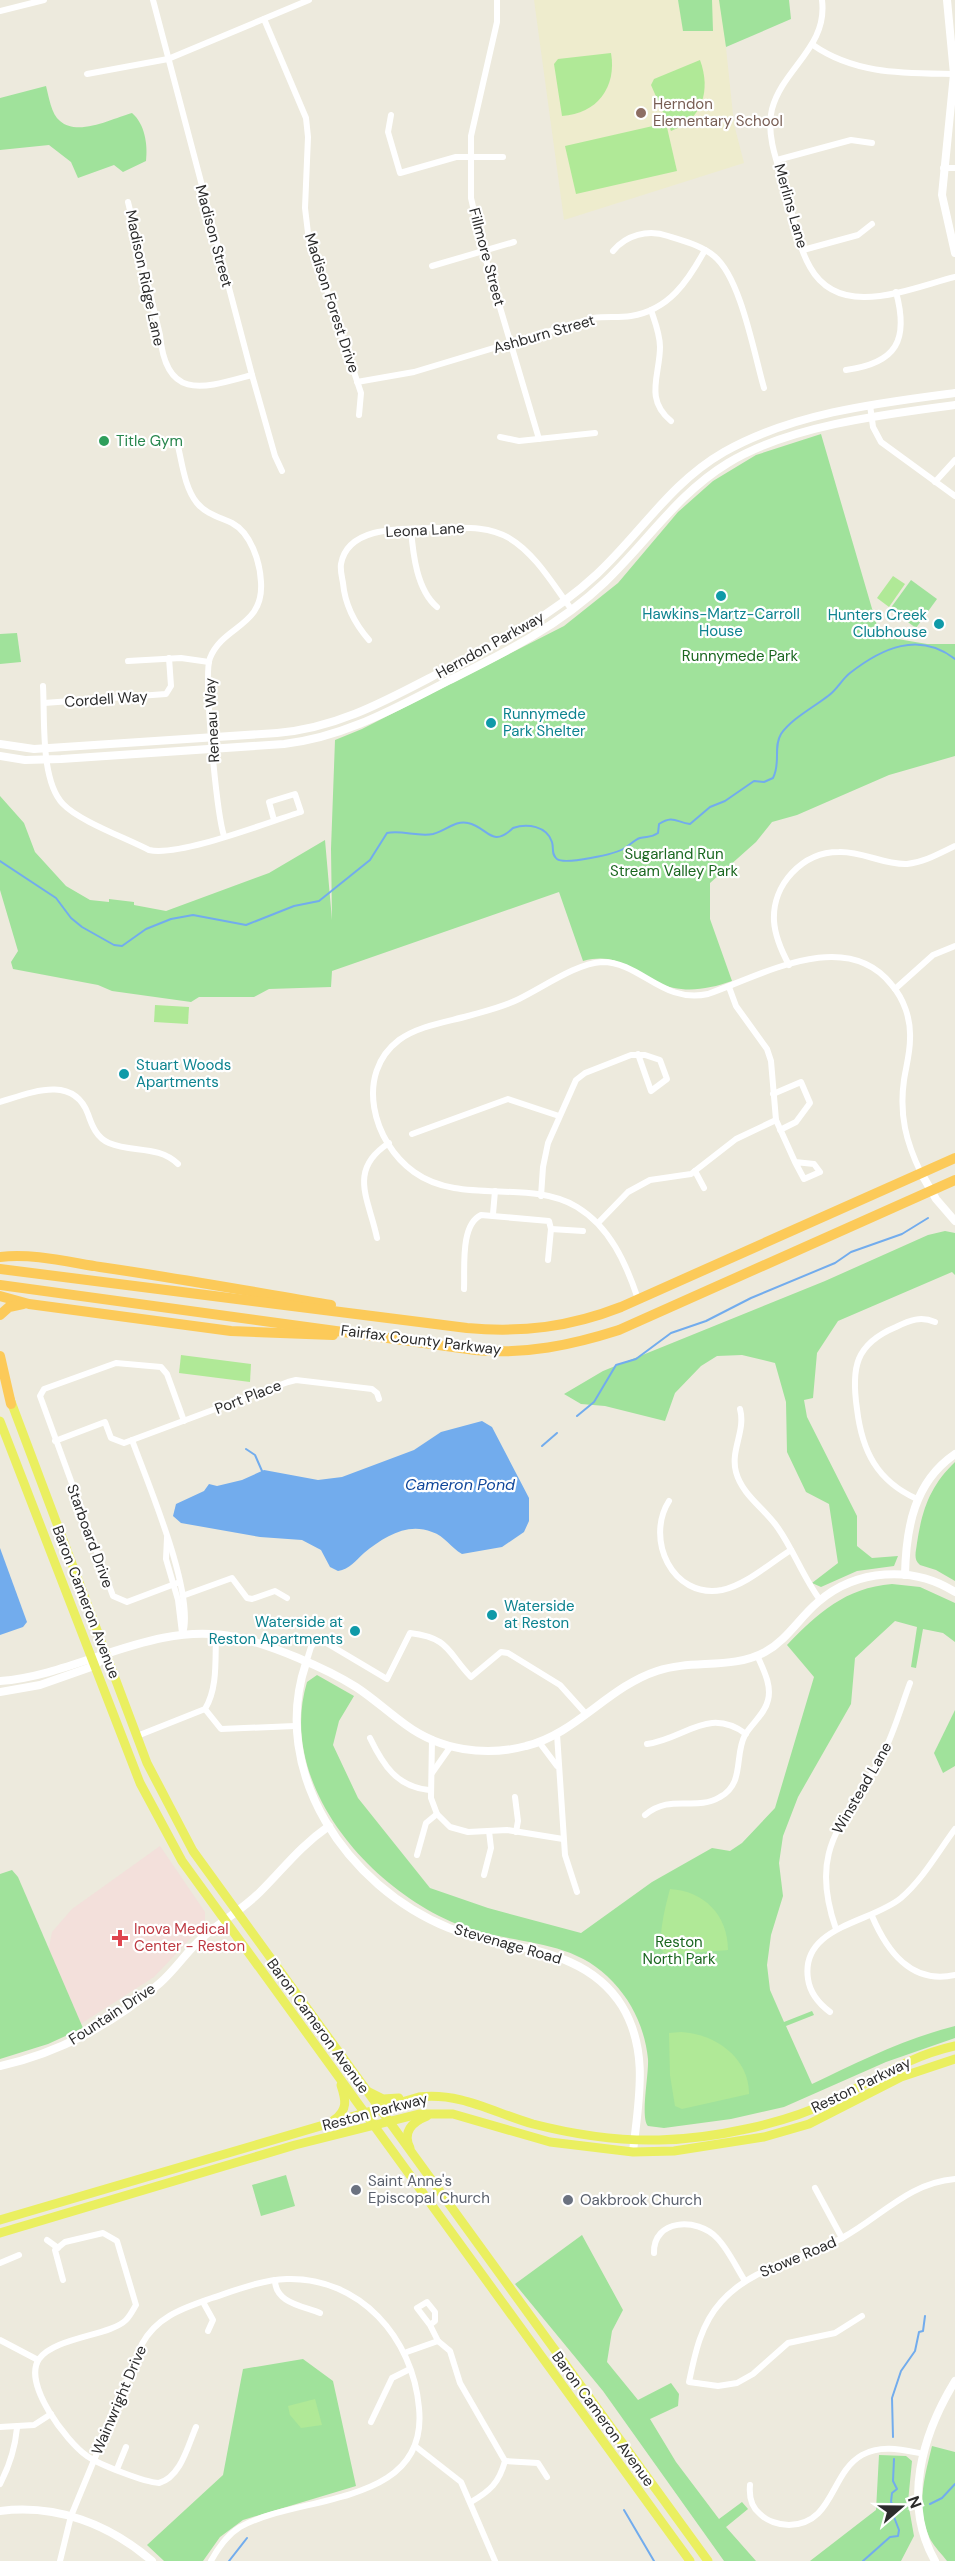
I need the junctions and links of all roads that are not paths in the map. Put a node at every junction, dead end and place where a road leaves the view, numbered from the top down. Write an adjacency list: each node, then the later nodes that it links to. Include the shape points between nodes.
1 (44, 0): 7 (street)
2 (153, 0): 10 (street, Madison Street)
3 (309, 0): 8 (street)
4 (497, 0): 15 (street, Fillmore Street, via 497,22 473,122)
5 (822, 0): 9 (street, Merlins Lane, via 821,26)
6 (947, 0): 12 (street)
7 (0, 11)
8 (264, 19): 10 (street); 35 (street, Madison Forest Drive, via 306,118 306,221)
9 (813, 45): 12 (street, via 847,63 883,72); 17 (street, Merlins Lane, via 774,103 770,132)
10 (168, 59): 11 (street); 34 (street, Madison Street)
11 (87, 74)
12 (954, 74): 18 (street)
13 (391, 115): 15 (street, via 388,132 400,173)
14 (872, 143): 17 (street, via 851,140)
15 (470, 156): 16 (street); 24 (street, Fillmore Street, via 471,198)
16 (503, 157)
17 (777, 160): 25 (street, Merlins Lane)
18 (943, 168): 19 (street); 27 (street, via 944,210)
19 (955, 168)
20 (128, 202): 34 (street, Madison Ridge Lane, via 162,356 177,380 207,387)
21 (872, 224): 25 (street, via 858,235)
22 (514, 242): 24 (street)
23 (705, 249): 26 (street, via 655,233 627,239); 31 (street, Ashburn Street, via 680,290); 36 (street, via 732,278)
24 (483, 250): 28 (street); 32 (street, Fillmore Street)
25 (803, 250): 30 (street, Merlins Lane, via 815,274 837,292 865,298)
26 (613, 251)
27 (955, 253)
28 (432, 266)
29 (955, 276): 30 (street, Merlins Lane)
30 (896, 292): 33 (street, via 902,318 897,343 879,362)
31 (651, 310): 32 (street, Ashburn Street, via 623,317 593,318); 42 (street, via 660,348 655,397)
32 (511, 343): 35 (street, Ashburn Street, via 414,372); 45 (street, Fillmore Street)
33 (846, 370)
34 (252, 375): 48 (street, Madison Street)
35 (357, 382): 40 (street, Madison Forest Drive, via 362,402)
36 (764, 388)
37 (955, 393): 38 (street, Herndon Parkway)
38 (870, 405): 41 (street); 52 (street, Herndon Parkway, via 767,433 705,464 668,495 606,565)
39 (955, 405): 41 (street, Herndon Parkway)
40 (359, 415)
41 (871, 417): 49 (street, via 876,436 888,449); 54 (street, Herndon Parkway, via 774,443 742,455 712,473 676,503 621,566)
42 (671, 421)
43 (595, 433): 45 (street)
44 (500, 437): 45 (street, via 519,441)
45 (539, 439)
46 (177, 442): 58 (street, Reneau Way, via 194,499 207,512 243,533 253,549 261,579 256,610 220,642)
47 (955, 460): 49 (street)
48 (282, 471)
49 (936, 482): 50 (street)
50 (955, 496)
51 (411, 529): 52 (street, Leona Lane, via 475,528 507,536 525,549); 53 (street, via 413,554 424,590); 55 (street, Leona Lane, via 369,535 356,542 341,565 350,610 356,626)
52 (566, 601): 54 (street, Leona Lane); 61 (street, Herndon Parkway, via 513,635 357,715 300,730)
53 (438, 607)
54 (572, 610): 64 (street, Herndon Parkway, via 523,643 363,724 310,740)
55 (369, 640)
56 (169, 658): 57 (street); 58 (street); 60 (street, Cordell Way, via 171,686 166,694)
57 (128, 661)
58 (209, 662): 61 (street, Reneau Way)
59 (43, 686): 60 (street)
60 (44, 703): 63 (street)
61 (213, 737): 63 (street, Herndon Parkway); 64 (street, Reneau Way)
62 (0, 744): 63 (street, Herndon Parkway)
63 (46, 748): 66 (street)
64 (213, 748): 66 (street, Herndon Parkway); 68 (street, Reneau Way)
65 (0, 756): 66 (street, Herndon Parkway)
66 (48, 760): 68 (street, via 53,789 63,804 149,850 173,850)
67 (274, 820): 67 (street, via 301,812 295,794 269,802); 68 (street)
68 (224, 836)
69 (955, 846): 71 (street, via 907,864 839,852 819,855 801,864 786,879 774,909 776,935)
70 (955, 946): 73 (street, via 933,955)
71 (789, 965): 72 (street); 73 (street, via 815,957 847,957 879,972)
72 (729, 987): 75 (street, via 736,1006 771,1061); 81 (street, via 704,995 683,995 662,989 618,965 593,963 511,1003 408,1034 384,1056 373,1085 375,1116)
73 (895, 989): 86 (street, via 910,1027 903,1124)
74 (638, 1054): 74 (street, via 660,1060 667,1079 657,1088 651,1090); 77 (street, via 585,1072 576,1080)
75 (773, 1095): 78 (street); 79 (street, via 801,1083 810,1103 796,1122)
76 (0, 1102): 84 (street, via 44,1090 63,1090 81,1101 103,1140 164,1154)
77 (559, 1116): 80 (street, via 508,1099); 91 (street, via 543,1167)
78 (776, 1120): 79 (street); 85 (street, via 736,1139)
79 (780, 1130): 83 (street)
80 (412, 1134)
81 (389, 1143): 89 (street, via 404,1164 432,1182); 97 (street, via 371,1158 363,1181)
82 (955, 1158): 86 (highway, Fairfax County Parkway)
83 (795, 1162)
84 (178, 1164)
85 (694, 1171): 88 (street); 94 (street, via 650,1180 628,1192)
86 (921, 1173): 90 (street); 106 (highway, Fairfax County Parkway)
87 (955, 1180): 90 (highway, Fairfax County Parkway)
88 (704, 1188)
89 (495, 1191): 91 (street); 92 (street)
90 (930, 1191): 93 (street); 111 (highway, Fairfax County Parkway, via 594,1338 510,1352)
91 (541, 1196): 94 (street, via 569,1203)
92 (493, 1214): 95 (street, via 543,1219 549,1221); 104 (street, via 481,1215 471,1222)
93 (955, 1221)
94 (598, 1223): 106 (street, via 623,1261)
95 (551, 1229): 96 (street); 101 (street)
96 (583, 1231)
97 (377, 1238)
98 (0, 1250): 99 (highway)
99 (19, 1256): 100 (highway); 110 (highway, via 241,1288)
100 (0, 1257)
101 (548, 1260)
102 (0, 1269): 110 (highway, Fairfax County Parkway)
103 (0, 1285): 111 (highway, Fairfax County Parkway)
104 (464, 1289)
105 (0, 1296): 107 (highway)
106 (638, 1299): 110 (highway, Fairfax County Parkway, via 590,1318 538,1329 489,1330)
107 (29, 1304): 108 (highway, via 9,1307); 111 (highway, via 231,1330)
108 (0, 1315)
109 (935, 1322): 122 (street, via 915,1319 880,1335 861,1354 854,1380 866,1452 887,1481)
110 (446, 1325)
111 (408, 1342)
112 (0, 1356): 115 (highway)
113 (0, 1369): 115 (main road, Baron Cameron Avenue)
114 (379, 1399): 118 (street, Port Place, via 372,1389 296,1380)
115 (11, 1404): 134 (main road, Baron Cameron Avenue)
116 (740, 1409): 124 (street, via 736,1473 744,1489 778,1527)
117 (0, 1421): 135 (main road, Baron Cameron Avenue)
118 (184, 1421): 119 (street); 120 (street, Starboard Drive, via 165,1370 116,1363 41,1391 40,1400)
119 (132, 1440): 120 (street, via 117,1443 105,1422); 126 (street, via 167,1538)
120 (55, 1441): 126 (street, Starboard Drive, via 113,1596 127,1602)
121 (955, 1454): 122 (street, via 930,1476)
122 (917, 1499): 125 (street, via 909,1525)
123 (669, 1501): 124 (street, via 661,1524 663,1554 671,1571 693,1587 711,1591 726,1588)
124 (790, 1550): 130 (street)
125 (905, 1575): 127 (street, via 937,1582); 130 (street, via 861,1579)
126 (176, 1583): 128 (street); 131 (street)
127 (955, 1592)
128 (184, 1594): 129 (street, via 232,1578 247,1598 275,1591); 131 (street)
129 (287, 1598)
130 (820, 1600): 133 (street, via 783,1638)
131 (183, 1634): 132 (street); 134 (street, via 144,1642)
132 (216, 1634): 136 (street, via 249,1641); 140 (street, via 214,1681)
133 (757, 1655): 141 (street, via 656,1671 627,1684); 144 (street, via 769,1698)
134 (106, 1656): 135 (street); 145 (main road, Baron Cameron Avenue)
135 (92, 1662): 137 (street); 139 (street, via 40,1685); 167 (main road, Baron Cameron Avenue, via 160,1824)
136 (306, 1663): 141 (street, via 318,1638 387,1679 410,1633 420,1634 449,1648 471,1677 501,1652 508,1653 560,1685); 142 (street, Stevenage Road, via 297,1692); 147 (street, via 355,1687)
137 (0, 1681)
138 (910, 1683): 168 (street, Winstead Lane, via 883,1754 840,1821 830,1846 826,1887)
139 (0, 1692)
140 (205, 1709): 142 (street, via 221,1730); 145 (street)
141 (586, 1714): 143 (street)
142 (295, 1726): 157 (street, Stevenage Road, via 303,1776)
143 (557, 1734): 148 (street); 151 (street)
144 (746, 1734): 149 (street, via 732,1725 707,1722 667,1741); 156 (street, via 738,1773 724,1795 705,1803 664,1804)
145 (137, 1736): 165 (main road, Baron Cameron Avenue, via 182,1833)
146 (370, 1738): 153 (street, via 390,1773 409,1786)
147 (432, 1740): 150 (street); 152 (street)
148 (539, 1742): 150 (street, via 498,1751); 151 (street)
149 (647, 1744)
150 (451, 1746): 152 (street)
151 (558, 1767): 161 (street)
152 (432, 1773): 153 (street)
153 (429, 1790): 155 (street)
154 (515, 1797): 160 (street)
155 (437, 1814): 159 (street, via 460,1831); 162 (street, via 426,1823)
156 (645, 1815)
157 (329, 1826): 165 (street, Fountain Drive, via 296,1851); 183 (street, Stevenage Road, via 367,1873 414,1910 467,1934 556,1955 580,1966 605,1985 626,2013 639,2052)
158 (955, 1829): 166 (street, via 913,1886)
159 (489, 1831): 160 (street); 163 (street, via 491,1848)
160 (516, 1832): 161 (street)
161 (563, 1839): 164 (street)
162 (417, 1855)
163 (484, 1875)
164 (577, 1892)
165 (236, 1913): 167 (street, Fountain Drive); 175 (main road, Baron Cameron Avenue)
166 (872, 1916): 168 (street); 169 (street, via 887,1948 903,1963 926,1974)
167 (225, 1921): 173 (street, Fountain Drive, via 202,1938 154,1988 96,2028 44,2054); 174 (main road, Baron Cameron Avenue)
168 (836, 1929): 170 (street, via 815,1945 808,1964 812,1992)
169 (955, 1976)
170 (830, 2012)
171 (955, 2046): 183 (main road, Reston Parkway, via 916,2057 830,2102 789,2118 674,2139)
172 (955, 2059): 184 (main road, Reston Parkway, via 901,2077 833,2114 787,2132 674,2151)
173 (0, 2066)
174 (337, 2074): 178 (main road, Baron Cameron Avenue); 181 (main road, via 346,2103 340,2116)
175 (362, 2087): 176 (main road, via 383,2099); 177 (main road, Baron Cameron Avenue)
176 (419, 2097): 177 (main road, Reston Parkway); 183 (main road, Reston Parkway, via 456,2097 533,2124)
177 (378, 2109): 178 (main road, Reston Parkway); 180 (main road, Baron Cameron Avenue)
178 (364, 2113): 181 (main road, Reston Parkway); 182 (main road, Baron Cameron Avenue)
179 (438, 2113): 180 (main road, Reston Parkway); 184 (main road, Reston Parkway, via 550,2142); 185 (main road, via 422,2118 408,2130 407,2141)
180 (388, 2122): 182 (main road, Reston Parkway); 185 (main road, Baron Cameron Avenue)
181 (327, 2124): 188 (main road, Reston Parkway)
182 (372, 2125): 189 (main road, Reston Parkway); 231 (main road, Baron Cameron Avenue)
183 (635, 2139): 184 (street, Stevenage Road)
184 (633, 2152)
185 (416, 2161): 232 (main road, Baron Cameron Avenue)
186 (955, 2179): 190 (street, Stowe Road, via 907,2193)
187 (815, 2188): 190 (street)
188 (0, 2220)
189 (0, 2233)
190 (842, 2238): 198 (street, Stowe Road, via 770,2267)
191 (47, 2240): 192 (street)
192 (58, 2248): 196 (street, via 55,2250); 207 (street, via 65,2242 103,2233 117,2241 136,2305 125,2321 51,2349)
193 (654, 2253): 198 (street, via 655,2239 663,2230 674,2225 694,2225 717,2237)
194 (19, 2255): 195 (street)
195 (0, 2263)
196 (63, 2280)
197 (275, 2280): 199 (street, Wainwright Drive); 200 (street, via 284,2299); 206 (street, Wainwright Drive, via 314,2281 352,2295 385,2322)
198 (745, 2282): 201 (street, Stowe Road, via 721,2301 706,2324 696,2347 689,2382 737,2383 788,2343 835,2333)
199 (203, 2302): 203 (street, via 213,2320); 218 (street, Wainwright Drive, via 165,2318 149,2332)
200 (320, 2313)
201 (862, 2316)
202 (430, 2325): 205 (street)
203 (208, 2331)
204 (0, 2340): 207 (street)
205 (438, 2341): 206 (street); 219 (street, via 450,2351 460,2383)
206 (404, 2353): 208 (street, Wainwright Drive)
207 (38, 2360): 210 (street, via 35,2378)
208 (410, 2369): 211 (street, via 392,2378); 215 (street, Wainwright Drive, via 419,2408)
209 (955, 2381): 217 (street, via 938,2412)
210 (51, 2414): 214 (street, via 34,2425); 218 (street, via 80,2450)
211 (371, 2422)
212 (0, 2427): 214 (street)
213 (196, 2427): 220 (street, via 177,2469 165,2481 154,2483)
214 (17, 2428): 222 (street, via 10,2466)
215 (414, 2446): 224 (street, via 461,2482); 229 (street, Wainwright Drive, via 399,2469 381,2483 251,2522 224,2540)
216 (126, 2447): 220 (street)
217 (924, 2454): 223 (street, via 890,2448 862,2456 842,2475 825,2508 812,2519 796,2524 778,2523 758,2513 750,2497); 233 (street, via 916,2490 917,2513)
218 (94, 2460): 220 (street); 226 (street, Wainwright Drive)
219 (506, 2461): 221 (street, via 538,2463); 224 (street, via 491,2491)
220 (117, 2469)
221 (547, 2477)
222 (0, 2484)
223 (750, 2485)
224 (471, 2502): 230 (street)
225 (0, 2511): 226 (street, via 38,2510)
226 (71, 2516): 227 (street, Wainwright Drive); 228 (street, via 113,2532)
227 (60, 2561)
228 (152, 2561)
229 (211, 2561)
230 (495, 2561)
231 (690, 2561)
232 (708, 2561)
233 (935, 2561)

